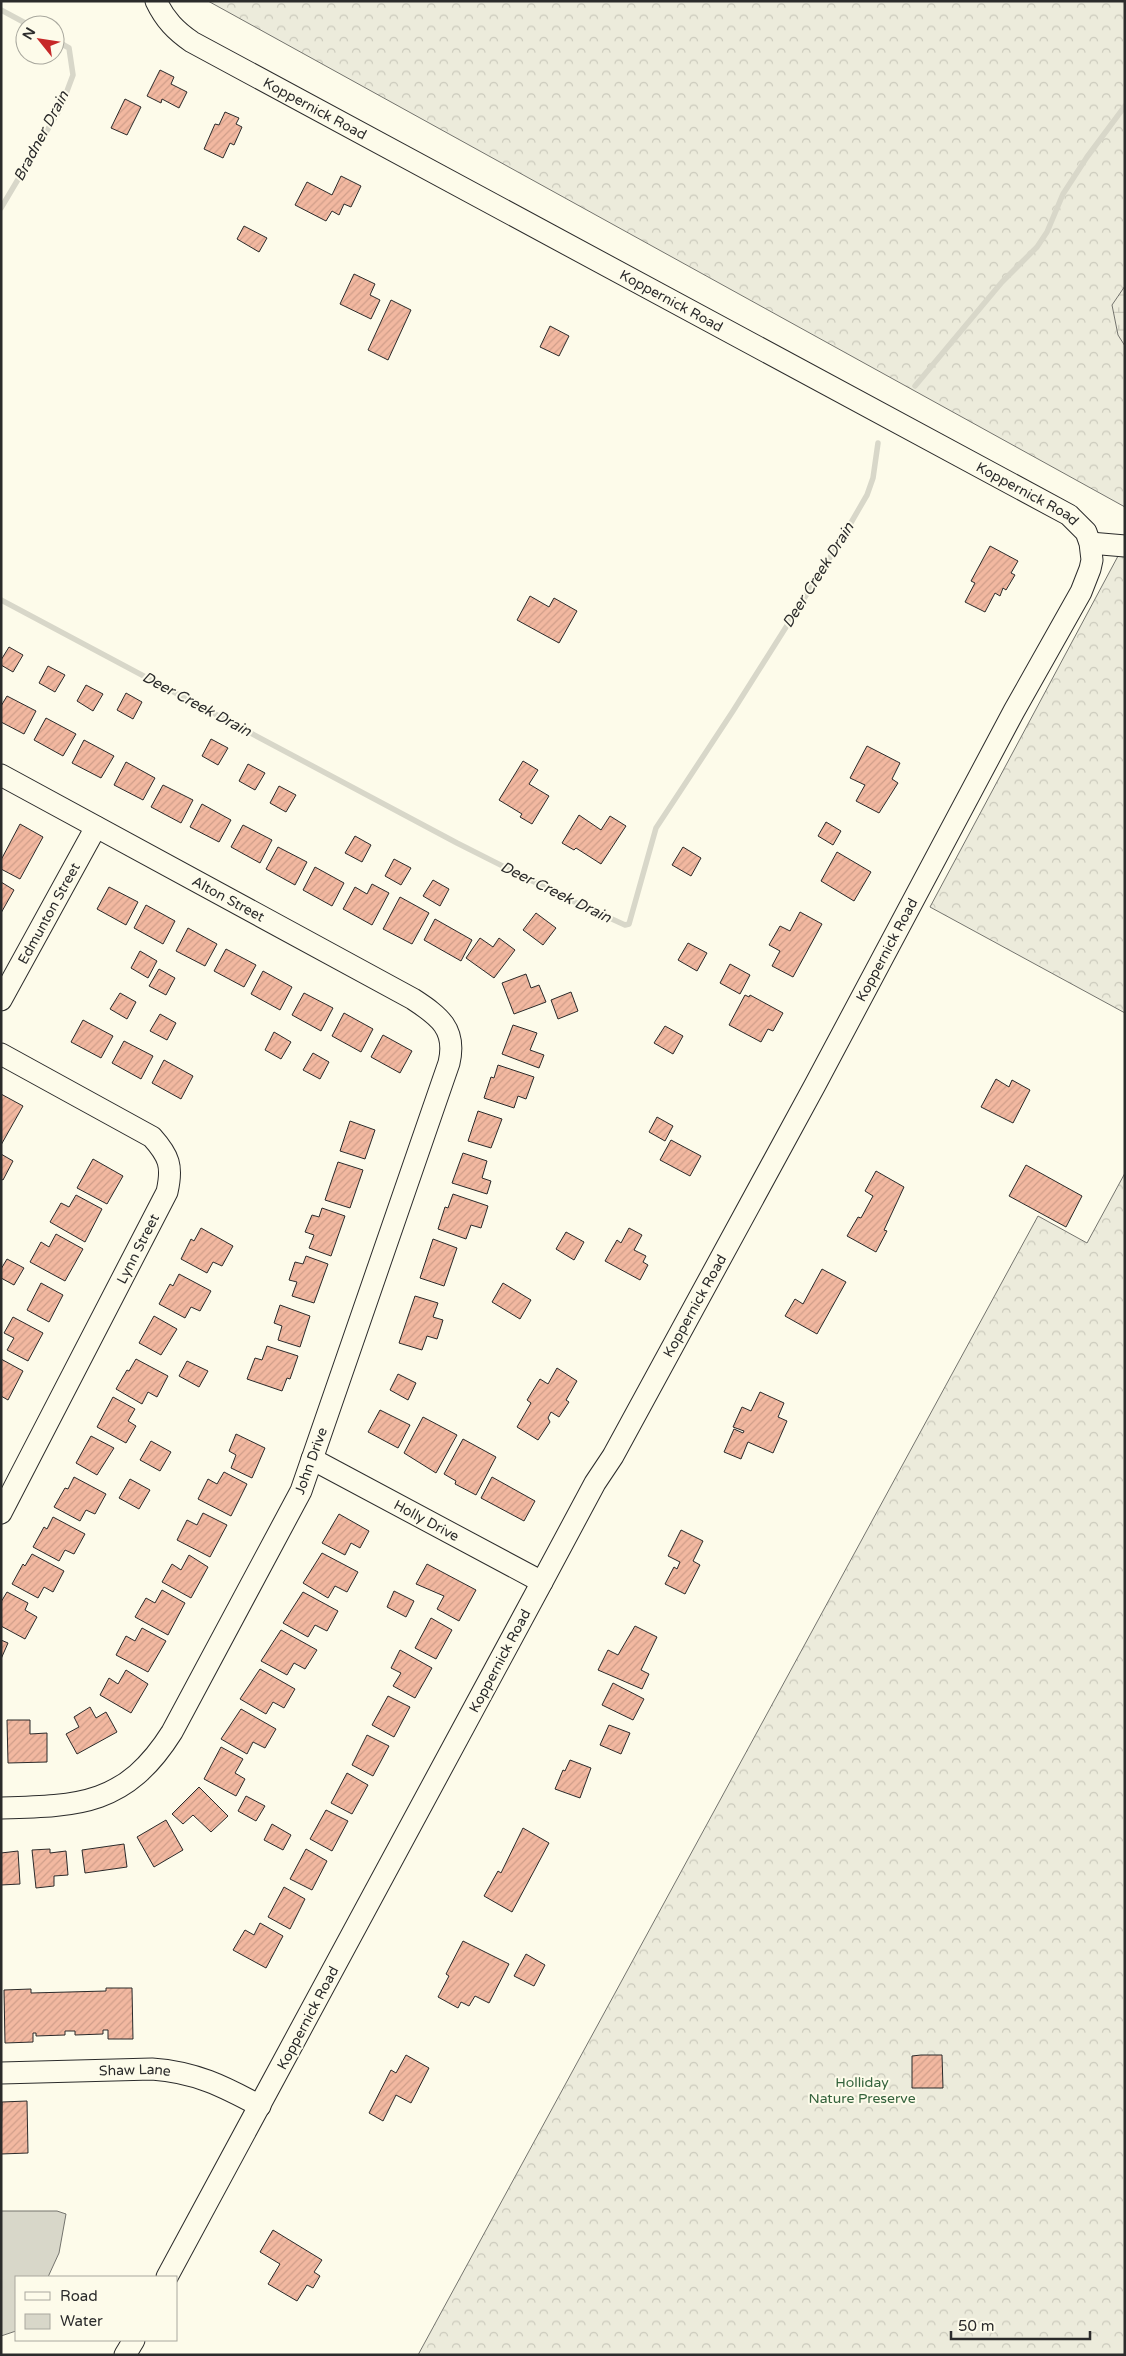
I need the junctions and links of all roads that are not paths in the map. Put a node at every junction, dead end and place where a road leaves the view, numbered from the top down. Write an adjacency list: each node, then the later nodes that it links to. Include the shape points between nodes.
1 (156, 1): 2 (street, Koppernick Road, via 175,30 201,47 1069,515 1086,532)
2 (1090, 543): 3 (street); 11 (street, Koppernick Road, via 1092,560 1080,592 811,1094)
3 (1125, 546)
4 (1, 775): 5 (street, Alton Street)
5 (96, 827): 6 (street, Edmunton Street); 7 (street, Alton Street, via 413,1000 436,1014)
6 (1, 1000)
7 (448, 1031): 9 (street, John Drive, via 451,1045 449,1064)
8 (1, 1054): 10 (street, Lynn Street, via 152,1137 167,1156 170,1177 167,1192)
9 (312, 1459): 11 (street, Holly Drive); 12 (street, John Drive, via 294,1507 160,1750 133,1779 88,1801 52,1807)
10 (1, 1513)
11 (542, 1582): 14 (street, Koppernick Road)
12 (1, 1808)
13 (1, 2072): 14 (street, Shaw Lane, via 174,2070 220,2084)
14 (260, 2106): 15 (street, Koppernick Road)
15 (168, 2276)
16 (133, 2341): 17 (street)
17 (125, 2355)

